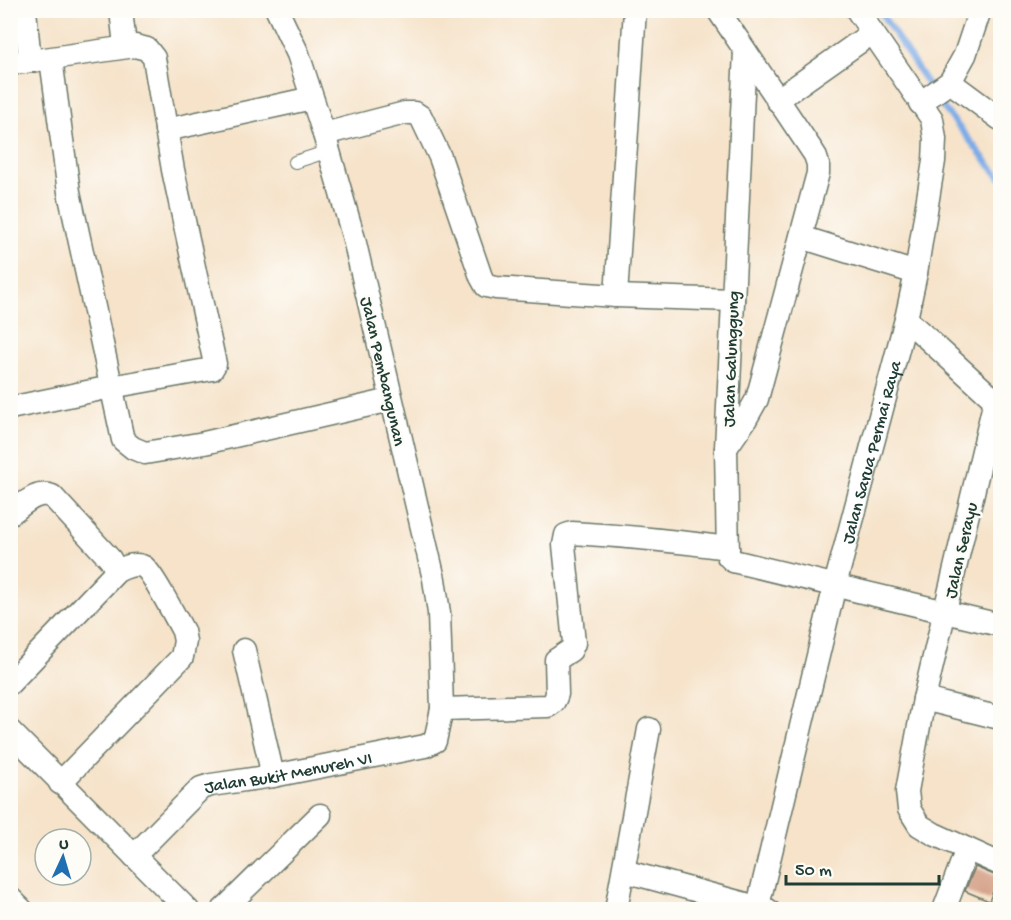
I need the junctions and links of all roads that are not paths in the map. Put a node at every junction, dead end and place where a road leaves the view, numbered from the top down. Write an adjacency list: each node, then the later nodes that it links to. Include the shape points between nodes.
1 (25, 10): 11 (street)
2 (121, 10): 9 (street)
3 (276, 10): 13 (street, Jalan Pembangunan, via 298,54)
4 (635, 10): 21 (street)
5 (718, 10): 10 (street)
6 (857, 10): 8 (street, Jalan Sarua Permai Raya)
7 (980, 10): 12 (street, via 965,55)
8 (872, 33): 12 (street, Jalan Sarua Permai Raya); 14 (street)
9 (125, 46): 11 (street); 16 (street, via 147,49 154,58)
10 (745, 51): 14 (street); 22 (street, Jalan Galunggung)
11 (30, 61): 24 (street, via 69,192)
12 (935, 93): 15 (street); 20 (street, Jalan Sarua Permai Raya, via 934,161)
13 (312, 98): 16 (street); 17 (street, Jalan Pembangunan)
14 (777, 100): 19 (street, via 818,164)
15 (1000, 119)
16 (166, 130): 24 (street, via 215,364 212,369)
17 (326, 142): 18 (lane); 21 (street, via 414,113 421,117 440,157 486,286); 25 (street, Jalan Pembangunan, via 354,239)
18 (295, 162)
19 (801, 237): 20 (street); 28 (street, via 757,399)
20 (916, 273): 23 (street, Jalan Sarua Permai Raya)
21 (616, 296): 22 (street)
22 (733, 300): 28 (street, Jalan Galunggung)
23 (906, 319): 26 (street); 32 (street, Jalan Sarua Permai Raya)
24 (111, 387): 25 (street, via 123,440 145,453); 27 (street)
25 (391, 400): 38 (street, Jalan Pembangunan, via 434,579)
26 (998, 402): 33 (street, Jalan Serayu)
27 (10, 408)
28 (726, 448): 30 (street, Jalan Galunggung)
29 (10, 514): 31 (street, via 35,496 51,496)
30 (728, 548): 32 (street, via 733,561); 38 (street, via 611,535 566,535 574,643 571,650 556,660 556,700 548,706)
31 (117, 571): 36 (street); 44 (street, via 137,564 148,570 183,631 182,657)
32 (835, 585): 33 (street); 55 (street, Jalan Sarua Permai Raya)
33 (945, 612): 34 (street); 37 (street, Jalan Serayu)
34 (1000, 625)
35 (244, 650): 43 (street)
36 (10, 683)
37 (924, 699): 39 (street); 46 (street, Jalan Serayu, via 907,791 909,809 919,825)
38 (442, 709): 42 (street, Jalan Pembangunan)
39 (1000, 718)
40 (649, 729): 49 (street)
41 (10, 731): 44 (street)
42 (435, 741): 43 (street, Jalan Bukit Menureh VI)
43 (273, 777): 47 (street, Jalan Bukit Menureh VI, via 201,788)
44 (60, 783): 47 (street)
45 (320, 815): 53 (street)
46 (967, 849): 48 (street, Jalan Serayu); 56 (street)
47 (134, 856): 52 (street)
48 (1000, 864)
49 (624, 871): 54 (street); 55 (street)
50 (10, 898): 51 (street)
51 (22, 909)
52 (188, 909)
53 (224, 909)
54 (616, 909)
55 (761, 909)
56 (944, 909)

